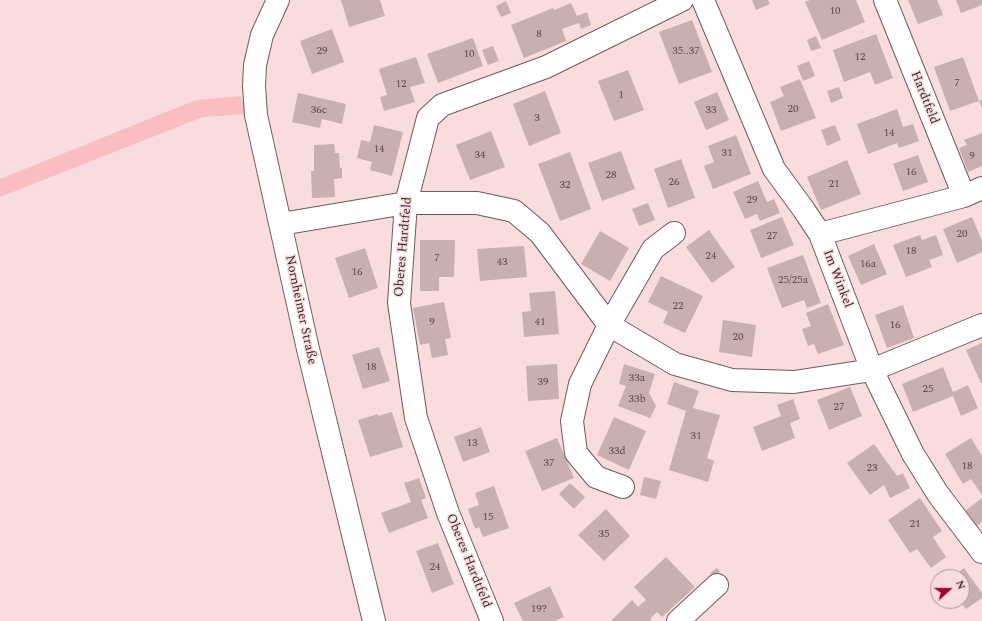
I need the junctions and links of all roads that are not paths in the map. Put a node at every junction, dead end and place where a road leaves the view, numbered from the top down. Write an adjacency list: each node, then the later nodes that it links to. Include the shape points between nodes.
1 (278, 0): 7 (street, Nornheimer Straße, via 262,35 255,65 254,86 258,126)
2 (682, 0): 6 (street, Oberes Hardtfeld, via 546,67 442,105 428,118)
3 (703, 0): 9 (street, Im Winkel, via 774,169)
4 (885, 0): 5 (street, Hardtfeld)
5 (973, 192): 9 (street, Hardtfeld)
6 (406, 203): 7 (street); 10 (street, via 477,203 514,211 540,233); 17 (street, Oberes Hardtfeld, via 399,303 416,418 448,513)
7 (281, 224): 16 (street, Nornheimer Straße, via 308,349)
8 (674, 233): 10 (street, via 653,249)
9 (820, 234): 12 (street, Im Winkel)
10 (609, 325): 12 (street, via 675,364 732,380 794,382); 13 (street, via 580,384 572,421 576,454 596,477)
11 (982, 325): 12 (street)
12 (872, 370): 14 (street, Im Winkel, via 913,454 938,494)
13 (623, 486)
14 (982, 552)
15 (718, 585): 18 (street)
16 (374, 621)
17 (492, 621)
18 (678, 621)

